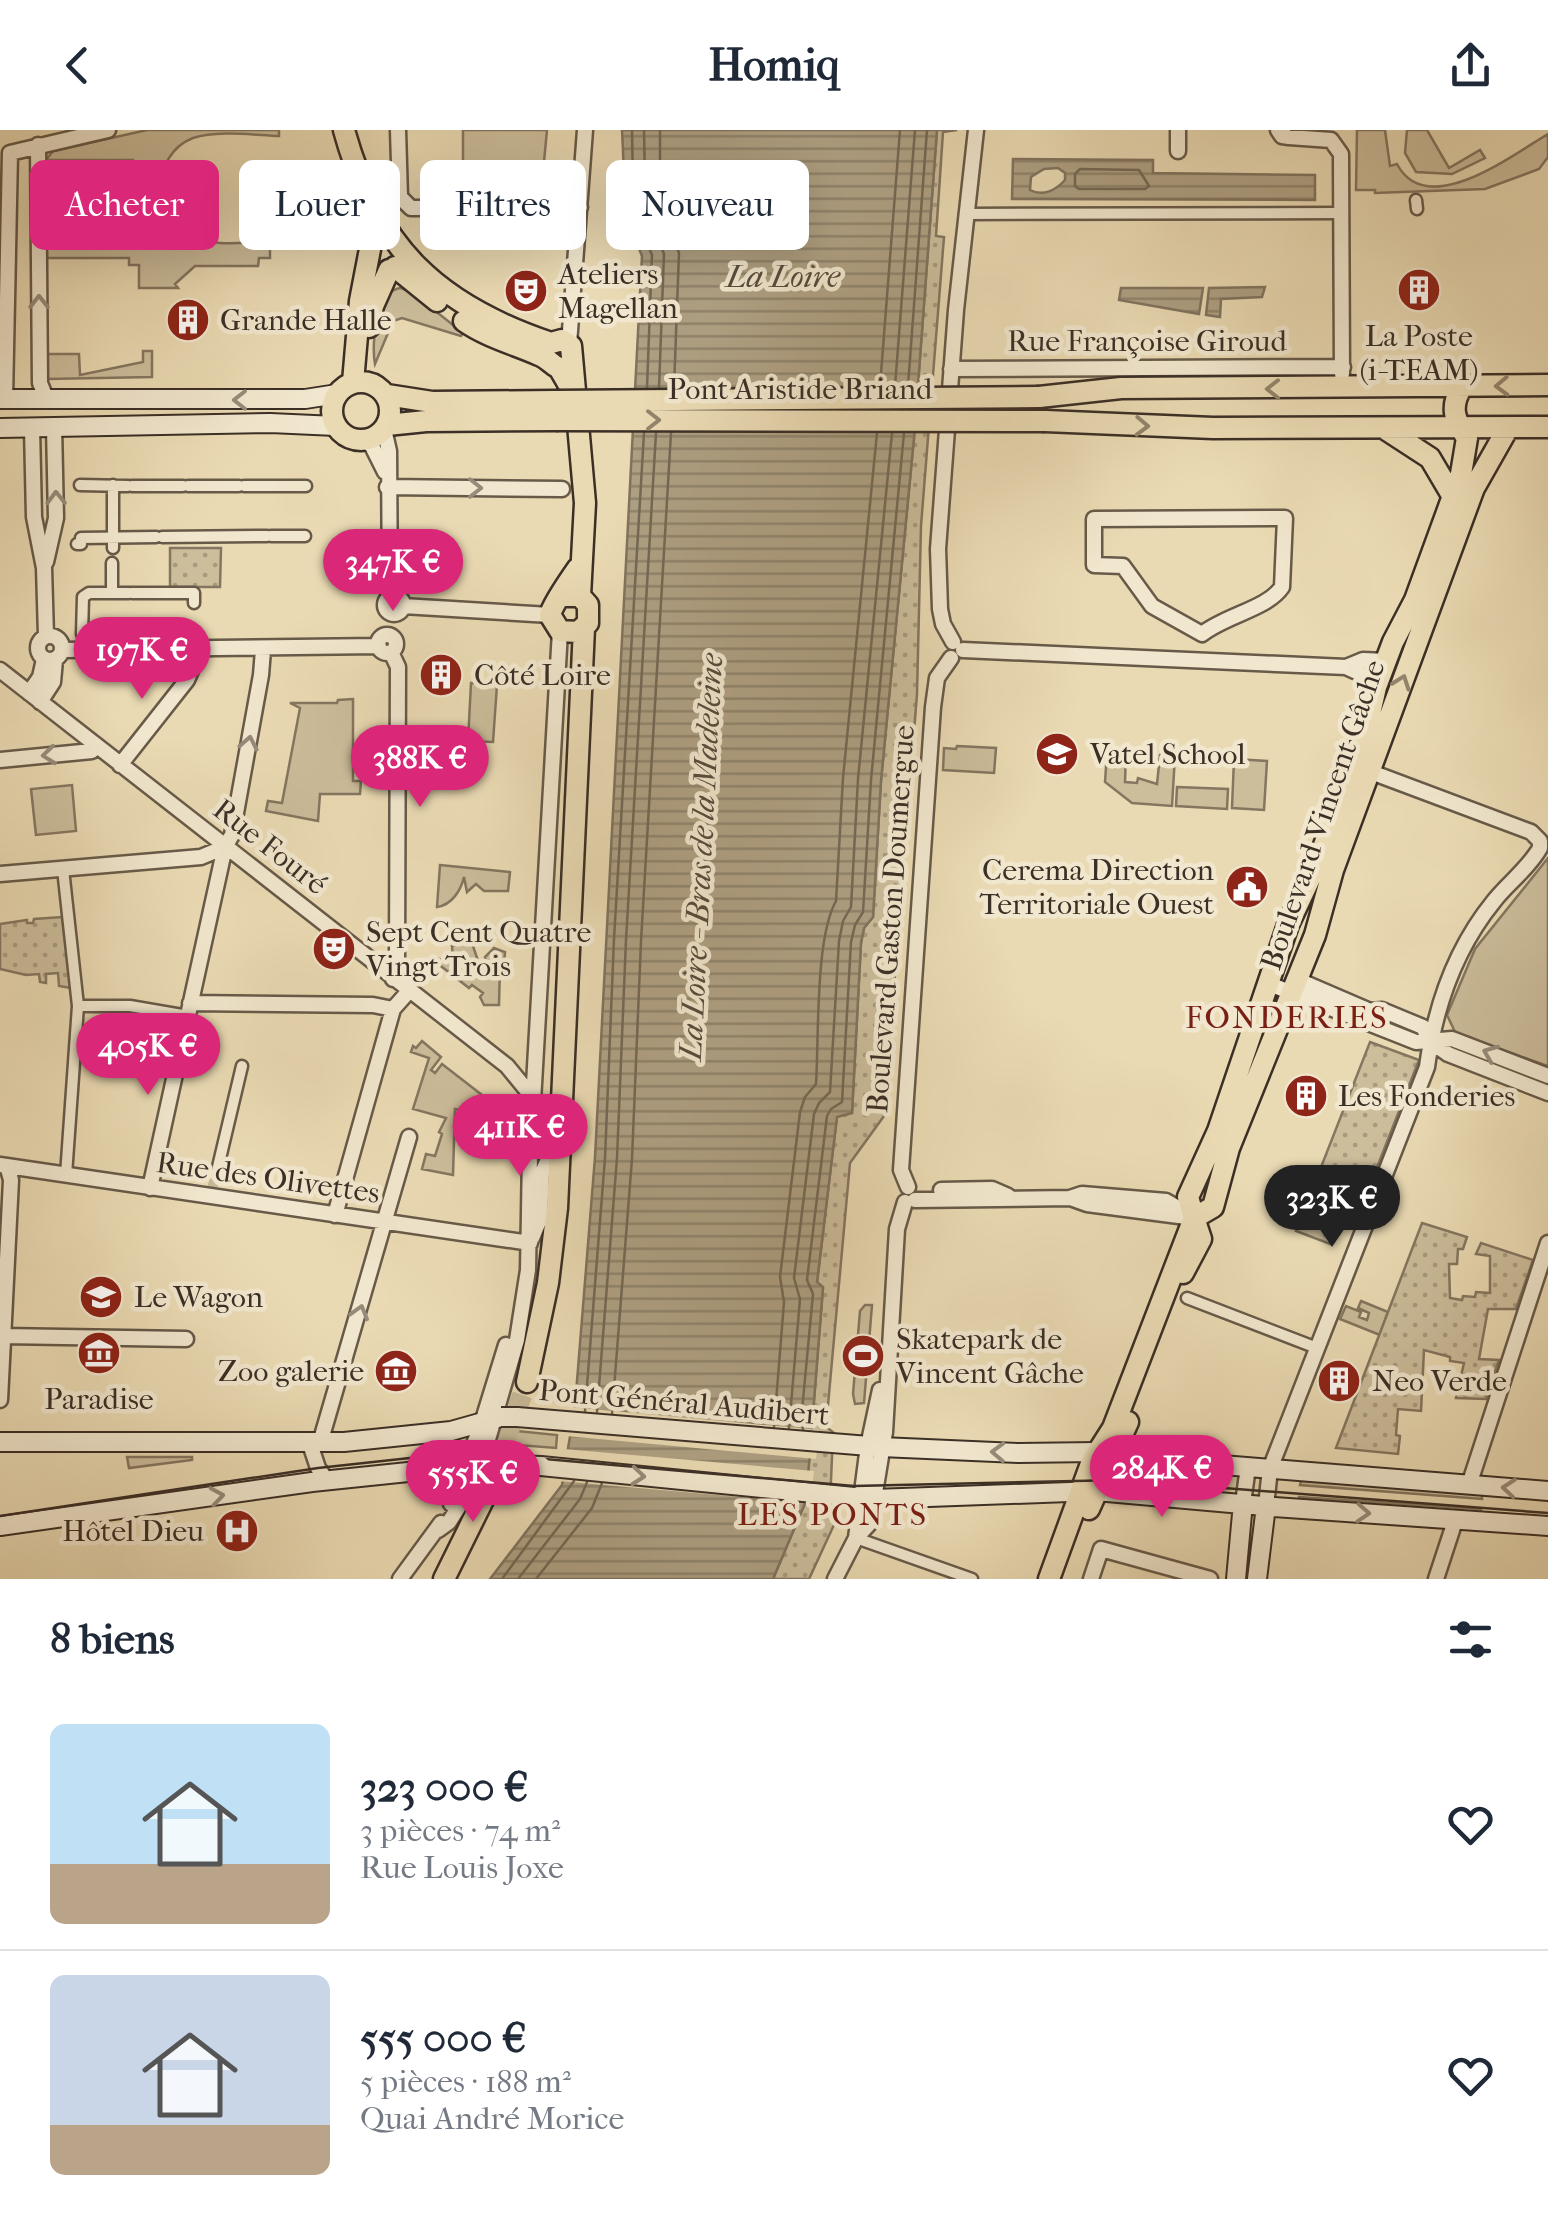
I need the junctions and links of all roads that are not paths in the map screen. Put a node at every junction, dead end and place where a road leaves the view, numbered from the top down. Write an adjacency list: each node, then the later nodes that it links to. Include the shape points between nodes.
1 (108, 130): 8 (street)
2 (343, 130): 16 (main road)
3 (398, 130): 12 (street, via 400,196 410,208)
4 (584, 130): 11 (street)
5 (976, 130): 14 (street)
6 (1178, 130): 9 (street)
7 (1278, 130): 13 (street, via 1336,143)
8 (38, 145): 10 (street); 26 (street, one-way to 8, via 40,383)
9 (1178, 152)
10 (5, 153): 17 (street)
11 (582, 160)
12 (420, 208)
13 (1341, 213): 14 (street); 19 (street)
14 (965, 214): 20 (street)
15 (574, 250): 18 (street)
16 (386, 255): 18 (main road, via 498,332); 23 (main road, via 369,323)
17 (4, 321): 25 (street)
18 (560, 354): 27 (main road)
19 (1343, 367): 20 (street, Rue Françoise Giroud); 24 (street)
20 (952, 370): 59 (street, via 937,574 943,624)
21 (1546, 381): 22 (main road, Pont Aristide Briand, one-way to 22)
22 (1462, 387): 24 (main road, Pont Aristide Briand); 34 (main road, via 1454,408)
23 (363, 389): 26 (main road, one-way to 26, via 305,399); 27 (main road, via 432,402); 28 (main road, via 332,411); 29 (main road, via 391,412)
24 (1341, 389): 27 (main road, Pont Aristide Briand, one-way to 27, bridge, via 1120,388 1039,397)
25 (3, 398): 26 (main road)
26 (46, 398)
27 (563, 407): 29 (main road); 33 (main road, Pont Aristide Briand, one-way to 33, bridge); 49 (main road, via 585,503)
28 (336, 426): 32 (main road); 36 (main road)
29 (386, 427): 36 (main road); 37 (street)
30 (1548, 427): 35 (main road, Pont Aristide Briand)
31 (0, 428): 32 (main road)
32 (44, 428): 47 (street, via 34,518); 47 (street, one-way to 32, via 56,518)
33 (1380, 428): 34 (main road, Pont Aristide Briand); 42 (main road, via 1423,452)
34 (1458, 428): 35 (main road, Pont Aristide Briand); 42 (main road, Boulevard Vincent Gâche, via 1467,438)
35 (1508, 428): 70 (main road, Boulevard Vincent Gâche, one-way to 35, via 1474,488)
36 (364, 440): 37 (street)
37 (387, 482): 41 (street, one-way to 41); 51 (street)
38 (80, 485): 39 (street)
39 (112, 486): 40 (street); 44 (street)
40 (306, 486)
41 (562, 490)
42 (1453, 497): 62 (main road, Boulevard Vincent Gâche)
43 (306, 536): 44 (street)
44 (113, 543): 45 (street, via 81,538)
45 (78, 544)
46 (112, 563): 48 (street)
47 (44, 568): 60 (street, via 46,636 58,638)
48 (112, 593): 50 (street, via 194,593); 54 (street, via 82,598)
49 (571, 596): 52 (main road, via 554,604); 53 (main road, via 590,612)
50 (194, 603)
51 (395, 606): 52 (street); 56 (street)
52 (555, 623): 53 (main road, via 570,634); 82 (street)
53 (584, 628): 88 (main road)
54 (82, 634)
55 (1202, 634): 55 (street, via 1264,604 1282,587 1285,518 1094,520 1094,565 1123,566 1152,606); 61 (street)
56 (387, 644): 58 (street); 74 (street, via 398,667)
57 (193, 650): 58 (street); 60 (street); 69 (street, via 187,680)
58 (262, 650): 71 (street, one-way to 58)
59 (956, 650): 61 (street); 94 (street, Boulevard Gaston Doumergue, via 938,678 933,708 901,1170)
60 (54, 656): 66 (street)
61 (1203, 660): 63 (street)
62 (1386, 662): 63 (street); 65 (main road, Boulevard Vincent Gâche)
63 (1346, 667): 65 (street)
64 (0, 670): 66 (street, Rue Fouré)
65 (1376, 687): 70 (main road, Boulevard Vincent Gâche)
66 (35, 697): 67 (street, Rue Fouré)
67 (96, 746): 68 (street, one-way to 68); 69 (street, Rue Fouré)
68 (0, 760)
69 (120, 765): 71 (street, Rue Fouré)
70 (1361, 768): 75 (main road, Boulevard Vincent Gâche); 76 (main road, Boulevard Vincent Gâche); 81 (street, via 1540,841 1467,940)
71 (226, 847): 72 (street, via 201,857); 74 (street, Rue Fouré); 79 (street)
72 (62, 869): 73 (street); 78 (street)
73 (0, 874)
74 (393, 979): 77 (street, Rue Fouré)
75 (1267, 983): 76 (street); 96 (main road, Boulevard Vincent Gâche, via 1188,1197)
76 (1295, 987): 81 (street, via 1416,1042); 96 (main road, Boulevard Vincent Gâche, via 1213,1207)
77 (409, 992): 80 (street); 84 (street, Rue Fouré)
78 (78, 1006): 79 (street); 92 (street)
79 (189, 1009): 80 (street); 93 (street)
80 (392, 1009): 95 (street)
81 (1430, 1041): 85 (street, one-way to 81, via 1452,1039); 86 (street); 103 (street, via 1427,1067)
82 (535, 1065): 84 (street); 87 (street)
83 (242, 1066): 91 (street)
84 (507, 1066): 87 (street, Rue Fouré)
85 (1548, 1076)
86 (1548, 1093)
87 (534, 1099): 99 (street)
88 (560, 1135): 99 (street, via 542,1172 540,1219); 104 (main road, via 550,1264)
89 (409, 1136): 97 (street)
90 (4, 1167): 92 (street, Rue des Olivettes); 101 (street, via 11,1180)
91 (218, 1167)
92 (66, 1175): 93 (street, Rue des Olivettes)
93 (150, 1188): 95 (street, Rue des Olivettes)
94 (911, 1195): 96 (street, via 1082,1194 1166,1201); 109 (street, Boulevard Gaston Doumergue, via 896,1229 886,1427)
95 (335, 1216): 97 (street, Rue des Olivettes)
96 (1194, 1218): 110 (main road, Boulevard Vincent Gâche)
97 (383, 1222): 99 (street, Rue des Olivettes); 108 (street, one-way to 97)
98 (1548, 1243): 116 (street)
99 (530, 1244): 106 (street, via 517,1340 497,1391)
100 (1187, 1298): 103 (street)
101 (3, 1336): 102 (street); 105 (street)
102 (186, 1339)
103 (1317, 1348): 112 (street)
104 (527, 1382)
105 (0, 1400)
106 (499, 1419): 108 (main road, Pont Général Audibert, via 451,1431); 109 (main road, Pont Général Audibert); 114 (street)
107 (0, 1442): 108 (main road, Pont Général Audibert)
108 (315, 1444): 115 (street, via 312,1456)
109 (874, 1447): 110 (main road, Pont Général Audibert, one-way to 109); 119 (street, Boulevard Gaston Doumergue)
110 (1105, 1453): 111 (main road, Pont Général Audibert); 117 (main road, Boulevard Vincent Gâche)
111 (1248, 1467): 112 (main road, Pont Général Audibert); 121 (street)
112 (1270, 1468): 116 (main road, Pont Général Audibert); 122 (street)
113 (419, 1470): 114 (main road); 115 (main road); 120 (street)
114 (473, 1476): 119 (main road, one-way to 119, bridge, via 528,1465); 120 (street); 126 (street); 130 (main road)
115 (327, 1481): 124 (main road, one-way to 115)
116 (1469, 1485): 118 (main road, Pont Général Audibert, one-way to 116)
117 (1089, 1492): 119 (main road); 121 (main road); 133 (main road); 134 (main road)
118 (1548, 1492)
119 (859, 1498): 127 (street, Boulevard Gaston Doumergue)
120 (453, 1501): 126 (street)
121 (1243, 1504): 122 (main road); 137 (main road)
122 (1266, 1506): 123 (main road, one-way to 123); 138 (main road)
123 (1456, 1518): 125 (main road); 139 (street)
124 (0, 1526)
125 (1548, 1526)
126 (438, 1530): 129 (street)
127 (856, 1538): 131 (street); 132 (street)
128 (1172, 1574): 135 (street, via 1101,1549); 136 (street)
129 (400, 1579)
130 (444, 1579)
131 (835, 1579)
132 (972, 1579)
133 (1049, 1579)
134 (1063, 1579)
135 (1090, 1579)
136 (1210, 1579)
137 (1236, 1579)
138 (1258, 1579)
139 (1436, 1579)

